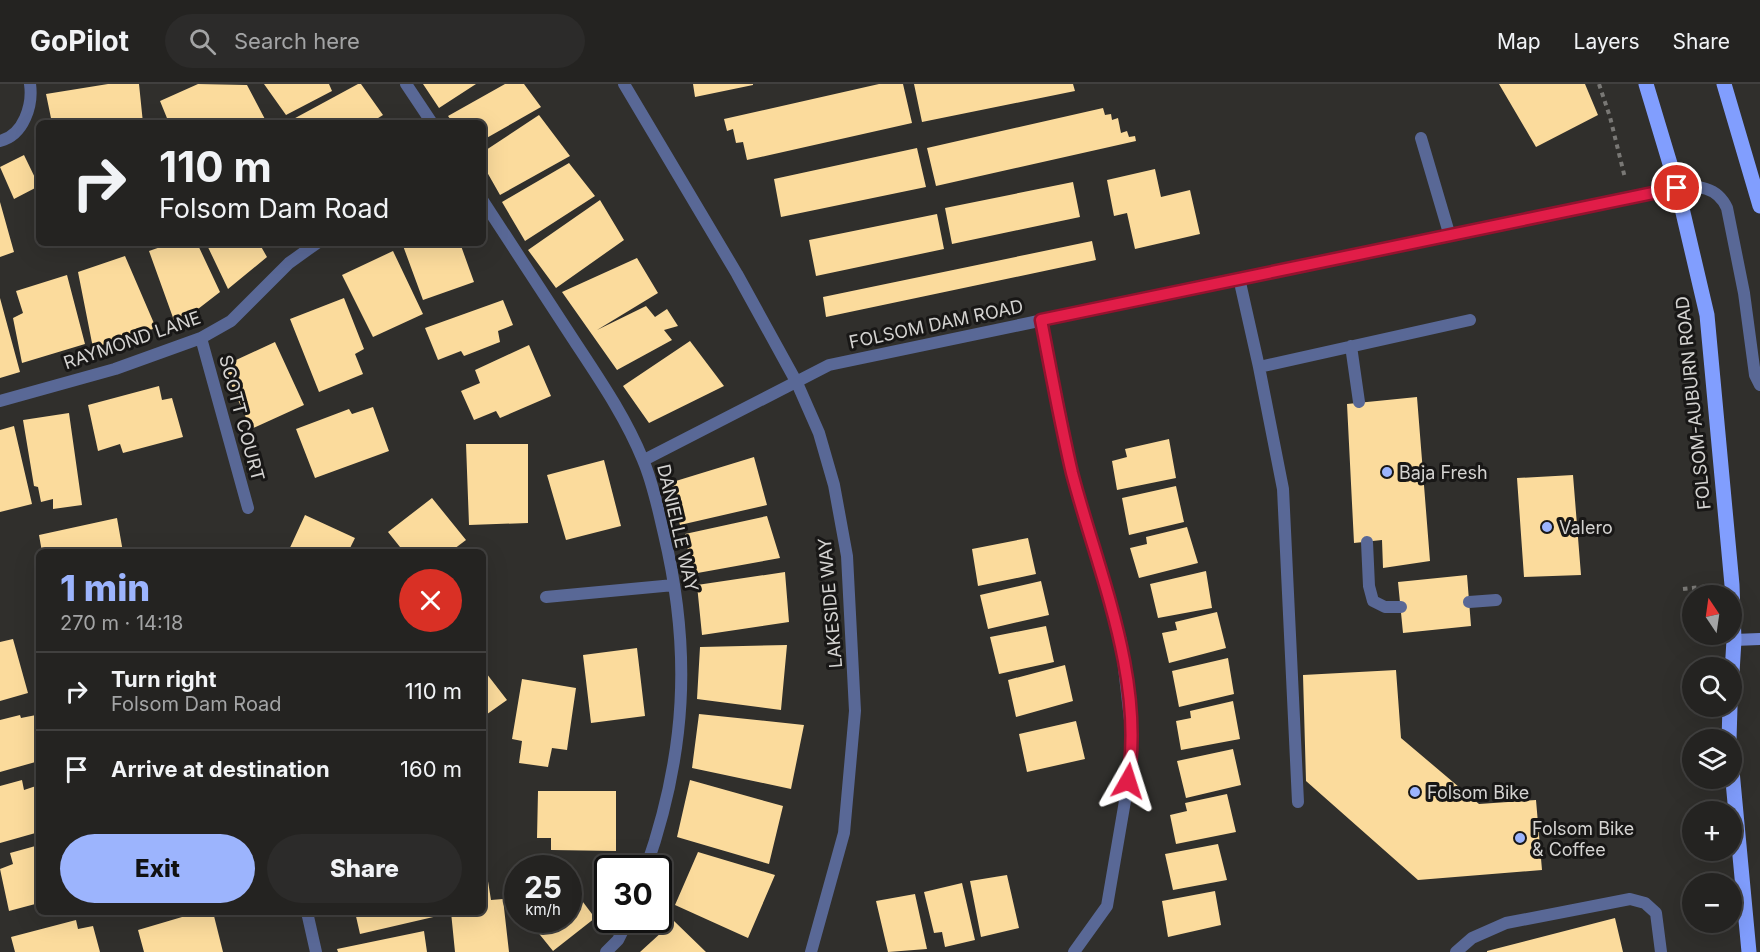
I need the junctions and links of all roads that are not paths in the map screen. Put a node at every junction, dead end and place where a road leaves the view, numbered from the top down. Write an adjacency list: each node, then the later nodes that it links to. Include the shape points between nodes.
1 (30, 84): 8 (street, via 32,99 24,123)
2 (406, 84): 6 (street)
3 (624, 84): 21 (street, LAKESIDE WAY)
4 (1646, 84): 10 (main road, FOLSOM-AUBURN ROAD)
5 (1724, 84): 9 (main road)
6 (430, 120)
7 (1421, 138): 13 (street)
8 (0, 141)
9 (1756, 171): 12 (main road)
10 (1677, 188): 13 (street, FOLSOM DAM ROAD); 22 (street, FOLSOM DAM ROAD, via 1698,186 1722,198); 29 (main road, FOLSOM-AUBURN ROAD, via 1707,315)
11 (486, 206): 25 (street, DANIELLE WAY, via 619,410)
12 (1760, 206)
13 (1449, 233): 15 (street, FOLSOM DAM ROAD)
14 (313, 246): 18 (street, RAYMOND LANE, via 289,263 231,321)
15 (1239, 278): 16 (street, FOLSOM DAM ROAD); 20 (street)
16 (1041, 320): 21 (street, FOLSOM DAM ROAD, via 829,365); 44 (street, via 1072,472 1121,641 1130,720 1132,760 1107,906)
17 (1470, 320): 19 (street)
18 (201, 338): 23 (street, RAYMOND LANE, via 115,369); 26 (street, SCOTT COURT)
19 (1351, 346): 20 (street); 24 (street)
20 (1259, 367): 37 (street, via 1283,489)
21 (797, 383): 25 (street, FOLSOM DAM ROAD); 43 (street, LAKESIDE WAY, via 819,433 834,485 847,556 855,711 844,833)
22 (1760, 385)
23 (0, 401)
24 (1359, 402)
25 (644, 460): 28 (street, DANIELLE WAY, via 656,497)
26 (248, 508)
27 (1367, 542): 33 (street, via 1373,601)
28 (674, 585): 30 (street); 38 (street, DANIELLE WAY, via 683,655 680,725 674,770)
29 (1729, 585)
30 (546, 597)
31 (1496, 600): 32 (street)
32 (1469, 602)
33 (1401, 608)
34 (1760, 639): 35 (main road)
35 (1742, 640)
36 (1734, 789): 47 (main road)
37 (1298, 802)
38 (651, 855)
39 (308, 915): 41 (street)
40 (622, 933): 42 (street)
41 (315, 952)
42 (606, 952)
43 (811, 952)
44 (1074, 952)
45 (1456, 952): 46 (street, via 1472,938 1506,923 1630,899 1645,903 1656,913)
46 (1661, 952)
47 (1749, 952)

